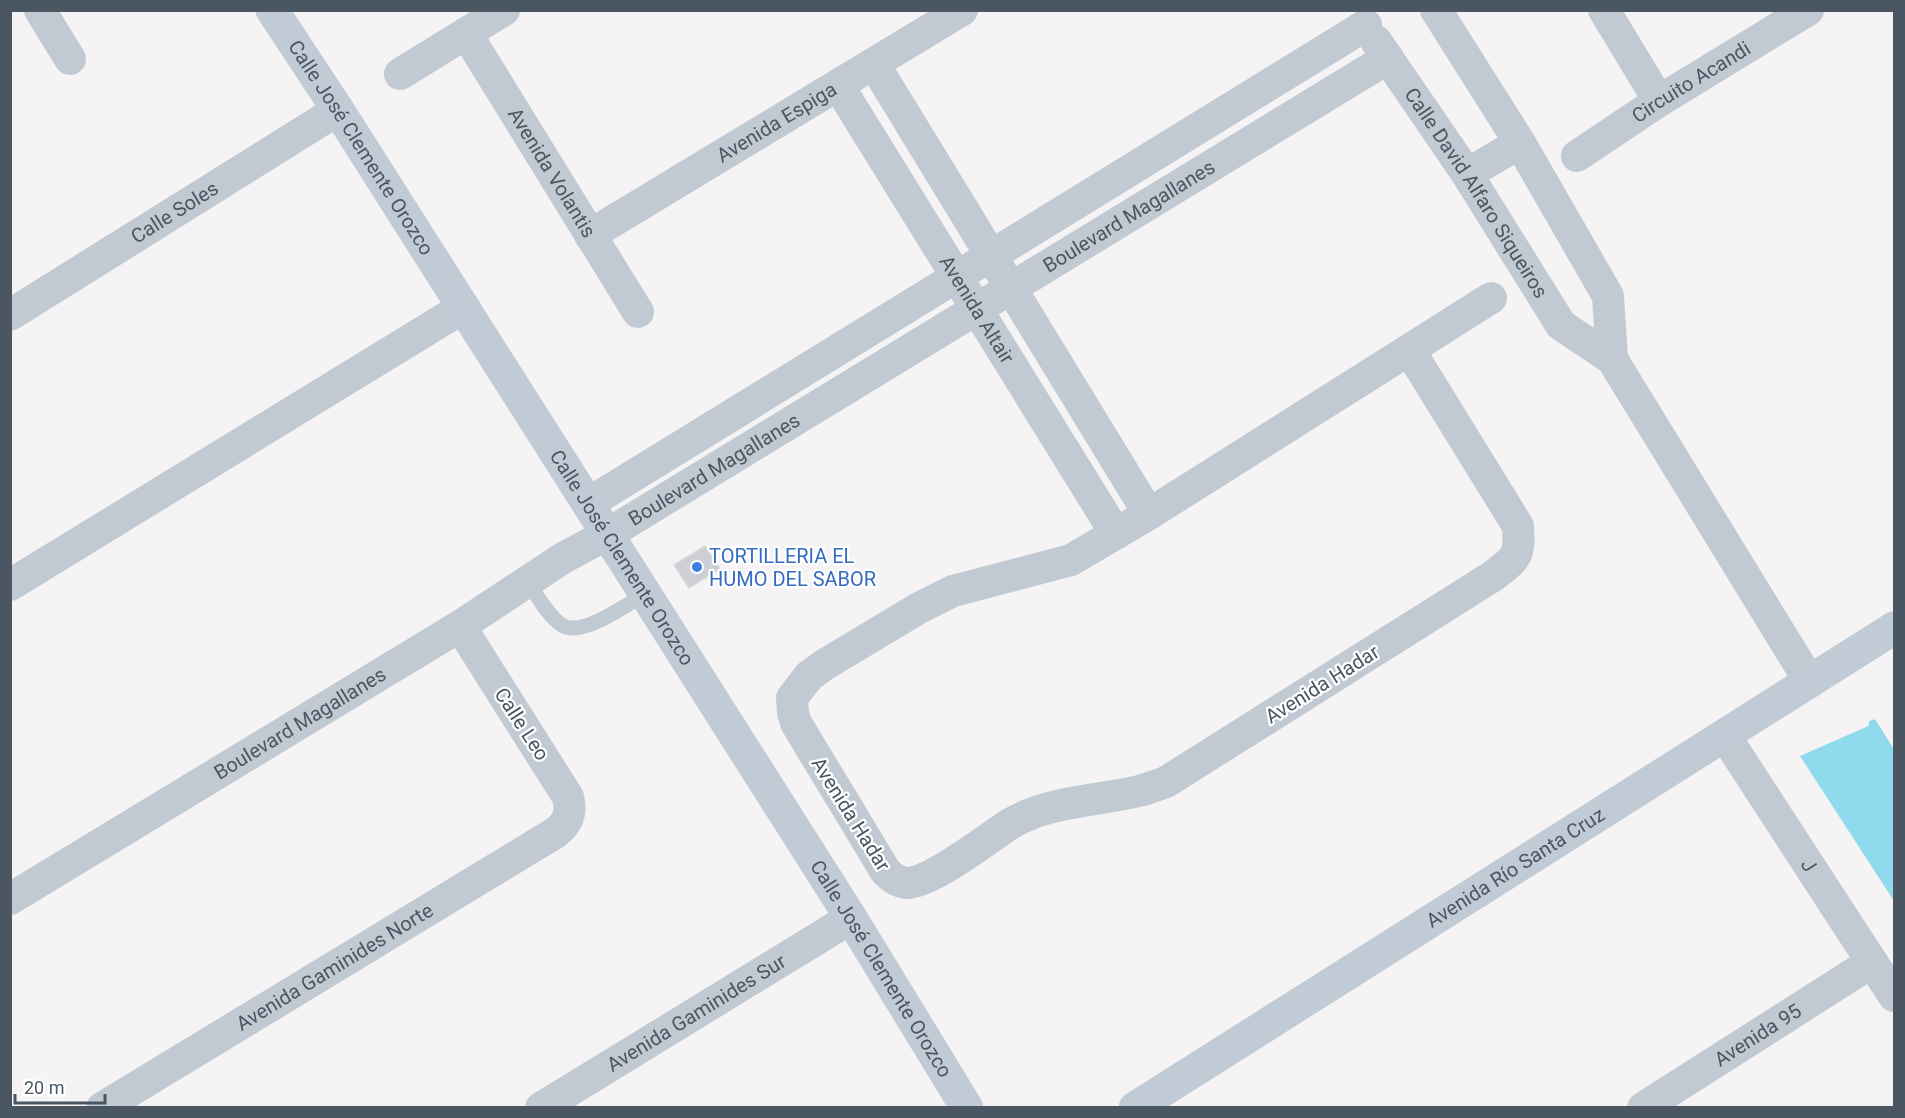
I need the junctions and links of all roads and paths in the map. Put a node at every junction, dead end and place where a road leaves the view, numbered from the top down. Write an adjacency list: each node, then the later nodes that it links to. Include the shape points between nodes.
1 (40, 10): 11 (street)
2 (272, 10): 16 (street, Calle José Clemente Orozco)
3 (504, 10): 9 (street)
4 (962, 10): 12 (street, Avenida Espiga)
5 (1436, 10): 17 (street, Calle David Alfaro Siqueiros)
6 (1604, 10): 15 (street)
7 (1808, 10): 15 (street, Circuito Acandi)
8 (1361, 18): 10 (street, Calle David Alfaro Siqueiros); 21 (street, Boulevard Magallanes)
9 (466, 33): 13 (street); 20 (street, Avenida Volantis)
10 (1388, 58): 19 (street, Calle David Alfaro Siqueiros); 23 (street, Boulevard Magallanes)
11 (70, 59)
12 (874, 64): 14 (street, Avenida Espiga); 21 (street, Avenida Altair)
13 (400, 74)
14 (838, 85): 20 (street, Avenida Espiga); 22 (street, Avenida Altair)
15 (1659, 101): 18 (street, Circuito Acandi)
16 (338, 110): 25 (street, Calle José Clemente Orozco); 28 (street, Calle Soles)
17 (1520, 143): 19 (street); 30 (street, Calle David Alfaro Siqueiros, via 1608,296)
18 (1577, 156)
19 (1467, 174): 30 (street, Calle David Alfaro Siqueiros, via 1561,325)
20 (590, 235): 27 (street, Avenida Volantis)
21 (991, 255): 22 (street, Boulevard Magallanes); 23 (street, Avenida Altair)
22 (957, 277): 26 (street, Avenida Altair); 31 (street, Boulevard Magallanes)
23 (1011, 288): 26 (street, Boulevard Magallanes); 32 (street, Avenida Altair)
24 (1491, 298): 29 (street, Avenida Hadar)
25 (464, 307): 31 (street, Calle José Clemente Orozco); 36 (street)
26 (977, 309): 33 (street, Boulevard Magallanes); 34 (street, Avenida Altair)
27 (638, 312)
28 (10, 315)
29 (1410, 351): 32 (street, Avenida Hadar); 34 (street, Avenida Hadar, via 1518,526 1519,547 1511,562 1166,782 1048,808 1012,823 929,876 906,883 892,878 796,723 792,698 799,687 824,665 953,591 1071,560)
30 (1612, 359): 40 (street, Calle David Alfaro Siqueiros)
31 (589, 503): 33 (street, Calle José Clemente Orozco)
32 (1149, 514): 34 (street, Avenida Hadar)
33 (608, 534): 35 (street, Boulevard Magallanes); 37 (street, Calle José Clemente Orozco)
34 (1116, 534)
35 (528, 582): 37 (lane, via 554,619 566,628 585,627); 38 (street, Boulevard Magallanes)
36 (10, 585)
37 (646, 593): 44 (street, Calle José Clemente Orozco)
38 (460, 626): 42 (street, Calle Leo, via 568,797 569,818); 43 (street, Boulevard Magallanes)
39 (1892, 635): 40 (street, Avenida Río Santa Cruz)
40 (1810, 682): 41 (street, Avenida Río Santa Cruz)
41 (1725, 736): 45 (street, J); 50 (street, Avenida Río Santa Cruz)
42 (564, 826): 47 (street, Avenida Gaminides Norte)
43 (10, 899)
44 (851, 918): 48 (street, Avenida Gaminides Sur); 49 (street, Calle José Clemente Orozco)
45 (1872, 962): 46 (street, J); 51 (street, Avenida 95)
46 (1894, 996)
47 (102, 1107)
48 (541, 1107)
49 (967, 1107)
50 (1135, 1107)
51 (1643, 1107)

